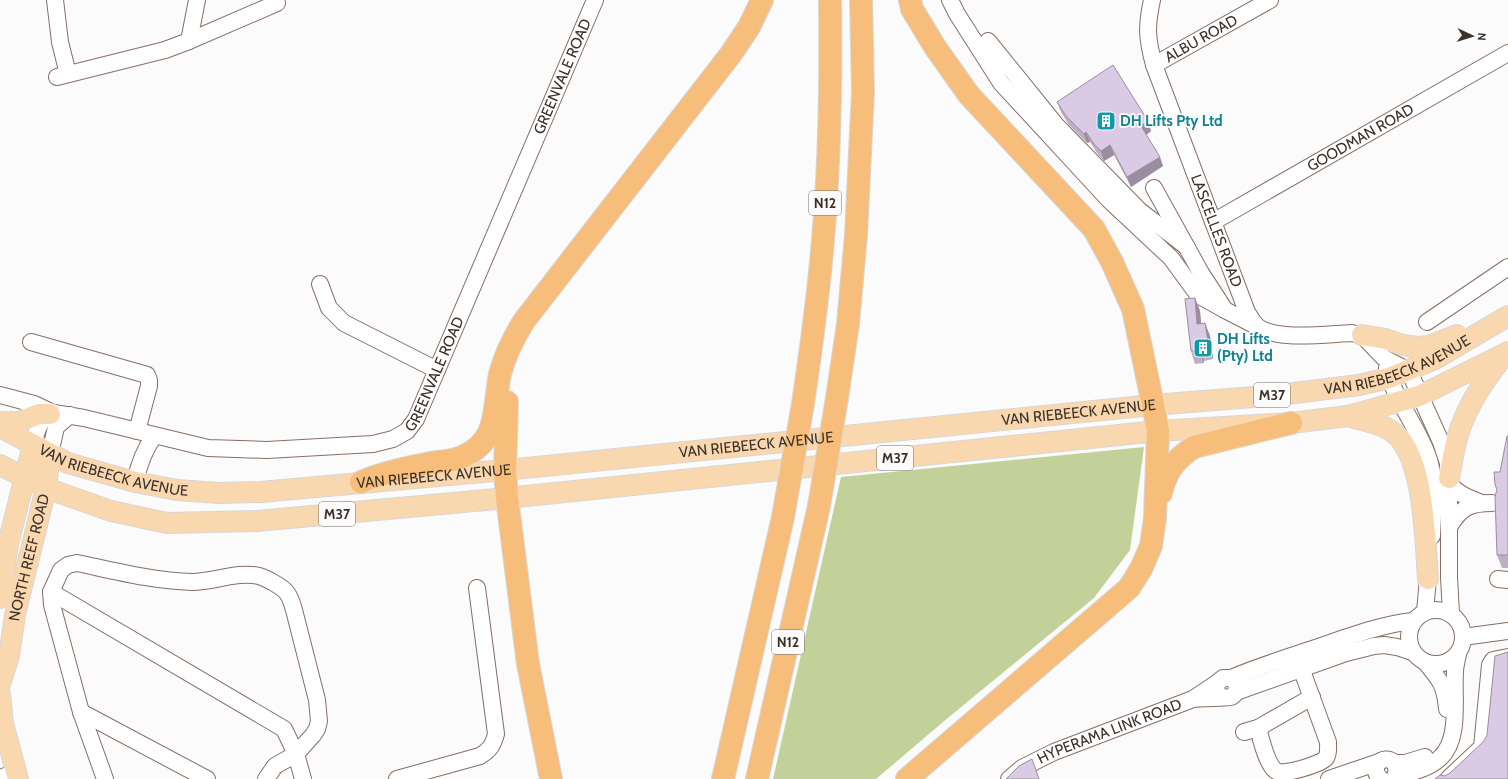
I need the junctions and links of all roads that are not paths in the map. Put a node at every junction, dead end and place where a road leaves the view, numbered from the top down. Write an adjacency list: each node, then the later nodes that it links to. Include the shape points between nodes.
1 (55, 0): 12 (street, via 62,75 165,50)
2 (197, 0): 12 (street)
3 (595, 0): 30 (street, GREENVALE ROAD)
4 (762, 0): 25 (highway, via 749,27 731,54)
5 (830, 0): 86 (highway, N12, bridge, via 831,84 823,238 814,329 783,516)
6 (861, 0): 87 (highway, N12, bridge, via 863,91 856,235 848,324 819,506)
7 (910, 0): 36 (highway, via 912,9 935,47 969,95 1094,229 1133,309)
8 (950, 0): 21 (street, via 1001,83 1109,200 1171,258 1198,295)
9 (1152, 0): 15 (street, LASCELLES ROAD, via 1148,43)
10 (1270, 0): 15 (street, ALBU ROAD)
11 (277, 3): 12 (street)
12 (189, 41)
13 (988, 41): 18 (street, via 1056,125 1140,211)
14 (1508, 53): 17 (street, GOODMAN ROAD)
15 (1154, 65): 17 (street, LASCELLES ROAD)
16 (1154, 188): 18 (street)
17 (1213, 222): 24 (street, LASCELLES ROAD, via 1247,312)
18 (1187, 247): 21 (street)
19 (1508, 267): 23 (street)
20 (320, 284): 30 (street, via 329,308 344,323)
21 (1224, 310): 24 (street)
22 (1506, 318): 26 (main road, via 1429,346 1410,346); 31 (main road, VAN RIEBEECK AVENUE / M37)
23 (1427, 322)
24 (1258, 326): 26 (street, via 1282,335)
25 (515, 335): 49 (highway, via 508,382); 53 (highway, via 500,373 494,421 484,444 460,458 380,474)
26 (1362, 335): 29 (street)
27 (31, 342): 43 (street, via 147,375 149,386)
28 (1507, 352): 34 (main road, VAN RIEBEECK AVENUE / M37); 51 (main road, via 1483,382 1465,416 1458,434)
29 (1384, 358): 31 (street); 32 (street)
30 (437, 370): 45 (street, GREENVALE ROAD, via 416,419 407,431 393,439 373,444 267,450 208,448)
31 (1409, 371): 32 (main road, VAN RIEBEECK AVENUE / M37); 34 (street)
32 (1389, 378): 35 (street); 36 (main road, VAN RIEBEECK AVENUE / M37, via 1359,385 1278,395)
33 (0, 395): 37 (street, GREENVALE ROAD, via 34,404)
34 (1419, 396): 35 (main road, VAN RIEBEECK AVENUE / M37); 51 (street, via 1441,442 1448,463)
35 (1399, 402): 39 (main road, VAN RIEBEECK AVENUE / M37); 58 (street, via 1428,455 1432,476 1434,502)
36 (1154, 405): 44 (highway); 49 (main road, VAN RIEBEECK AVENUE / M37)
37 (51, 413): 38 (street, GREENVALE ROAD); 40 (main road, via 39,414 19,422); 46 (street, via 38,428)
38 (70, 415): 43 (street, GREENVALE ROAD); 47 (street, via 56,427)
39 (1348, 416): 41 (main road, VAN RIEBEECK AVENUE / M37); 58 (main road, via 1382,426 1404,444 1410,456 1421,497)
40 (0, 422)
41 (1291, 423): 44 (main road, VAN RIEBEECK AVENUE / M37); 56 (highway, via 1194,447 1182,455 1166,478)
42 (0, 427): 46 (main road, VAN RIEBEECK AVENUE / M37)
43 (137, 431): 45 (street, GREENVALE ROAD)
44 (1158, 431): 55 (main road, VAN RIEBEECK AVENUE / M37); 56 (highway)
45 (154, 436): 52 (street, via 139,463)
46 (33, 445): 47 (main road, VAN RIEBEECK AVENUE / M37); 50 (main road, NORTH REEF ROAD)
47 (50, 454): 52 (main road, VAN RIEBEECK AVENUE / M37, via 68,463); 54 (main road, NORTH REEF ROAD)
48 (0, 465): 50 (main road, M37)
49 (505, 470): 53 (main road, VAN RIEBEECK AVENUE / M37); 55 (highway)
50 (24, 478): 54 (main road, VAN RIEBEECK AVENUE / M37); 61 (main road, NORTH REEF ROAD, via 8,544)
51 (1450, 481): 57 (street); 57 (street, via 1453,488 1462,494 1486,503 1468,506 1458,513)
52 (135, 482): 53 (main road, VAN RIEBEECK AVENUE / M37, via 177,490 218,493 260,492)
53 (362, 482)
54 (46, 488): 55 (main road, VAN RIEBEECK AVENUE / M37, via 111,511 167,523 257,521); 68 (main road, NORTH REEF ROAD)
55 (507, 498): 85 (highway, via 528,664)
56 (1155, 518): 88 (highway, via 1147,558 1129,588)
57 (1449, 527): 62 (street)
58 (1428, 579): 63 (street)
59 (477, 588): 84 (street, via 496,734 494,743 480,756)
60 (51, 592): 76 (street, via 52,605); 77 (street, via 284,729); 77 (street, via 61,570 77,563 177,581 194,582 247,575 259,576 286,591 294,610 317,700 319,721 313,735)
61 (0, 598)
62 (1451, 614): 63 (street, via 1438,610); 65 (street, via 1458,620)
63 (1419, 616): 66 (street, via 1409,629 1409,645); 73 (street, HYPERAMA LINK ROAD, via 1345,638)
64 (1508, 631): 65 (street)
65 (1463, 637): 67 (street)
66 (1412, 652): 70 (street); 71 (street, HYPERAMA LINK ROAD, via 1397,647 1374,646)
67 (1458, 654): 70 (street, via 1443,664); 78 (street, via 1454,725 1448,748 1441,758 1433,763 1411,772)
68 (4, 656): 72 (main road, NORTH REEF ROAD)
69 (1508, 657): 92 (street, via 1493,660 1490,665 1482,747)
70 (1426, 663): 78 (street, via 1445,691 1448,726 1446,739 1443,746 1430,755 1405,763)
71 (1301, 668): 73 (street, HYPERAMA LINK ROAD); 75 (street)
72 (0, 684)
73 (1226, 687): 89 (street, HYPERAMA LINK ROAD, via 1054,752 1022,768)
74 (0, 694): 79 (main road)
75 (1312, 697): 75 (street, via 1328,742 1325,758 1318,763 1288,772 1276,771 1251,730)
76 (81, 712): 80 (street); 81 (street)
77 (296, 754): 82 (street, via 275,766); 83 (street)
78 (1387, 773): 90 (street); 91 (street)
79 (12, 776)
80 (105, 779)
81 (207, 779)
82 (266, 779)
83 (303, 779)
84 (397, 779)
85 (551, 779)
86 (723, 779)
87 (756, 779)
88 (907, 779)
89 (1009, 779)
90 (1329, 779)
91 (1353, 779)
92 (1448, 779)

